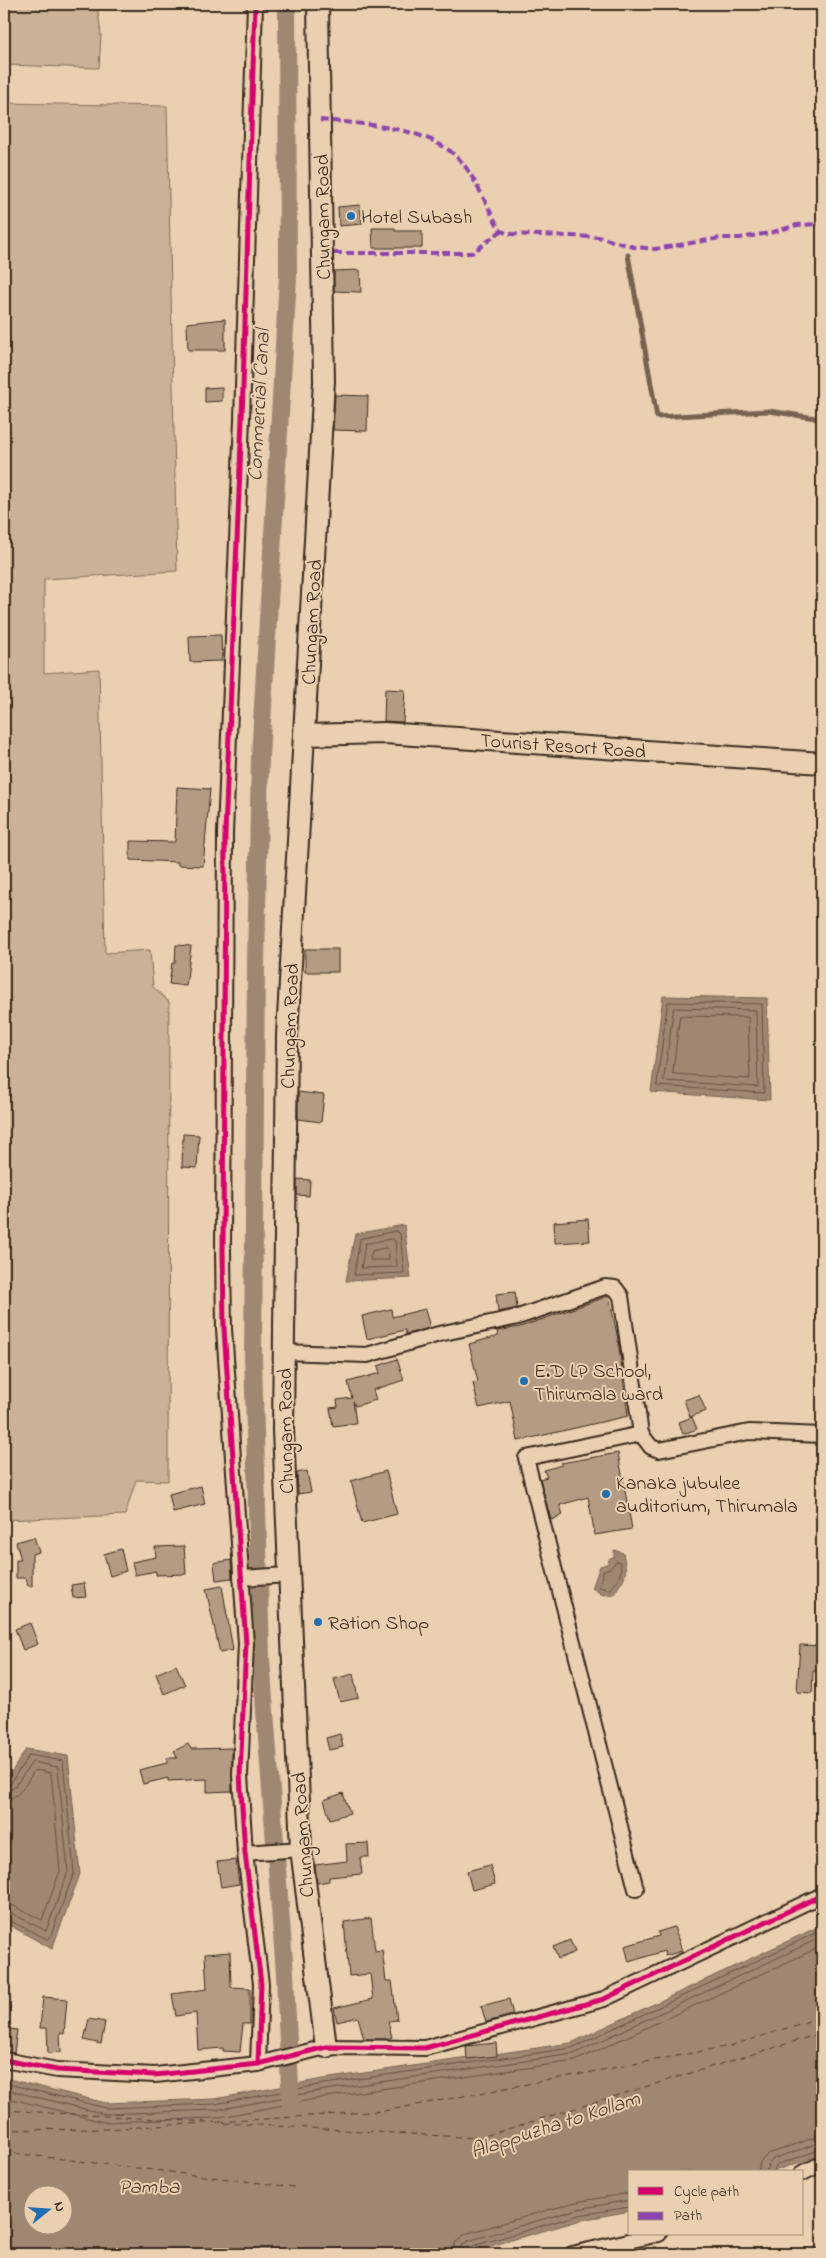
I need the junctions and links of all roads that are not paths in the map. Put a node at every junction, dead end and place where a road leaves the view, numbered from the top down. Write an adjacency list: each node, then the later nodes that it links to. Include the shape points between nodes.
1 (254, 4): 9 (street, via 242,419 224,833 224,1329)
2 (318, 4): 3 (main road, Chungam Road, via 324,381)
3 (304, 735): 4 (main road, Tourist Resort Road, via 385,733); 5 (main road, Chungam Road, via 287,1036)
4 (822, 763)
5 (283, 1352): 6 (street, via 368,1355 439,1334 518,1317 605,1287 615,1288 621,1296); 8 (main road, Chungam Road)
6 (641, 1434): 7 (street, via 651,1447 659,1450 749,1432); 12 (street, via 526,1458)
7 (822, 1434)
8 (289, 1575): 9 (street); 10 (main road, Chungam Road)
9 (241, 1578): 11 (street, via 246,1644 240,1775)
10 (301, 1849): 11 (street); 14 (main road, Chungam Road)
11 (246, 1853): 16 (street, via 261,1984)
12 (636, 1889)
13 (822, 1895): 14 (street, via 604,1999 424,2048)
14 (319, 2049): 16 (street)
15 (4, 2060): 16 (street, via 57,2070 155,2075)
16 (261, 2064)
17 (822, 2164): 18 (street)
18 (804, 2172)
19 (650, 2236): 20 (street)
20 (572, 2254)

